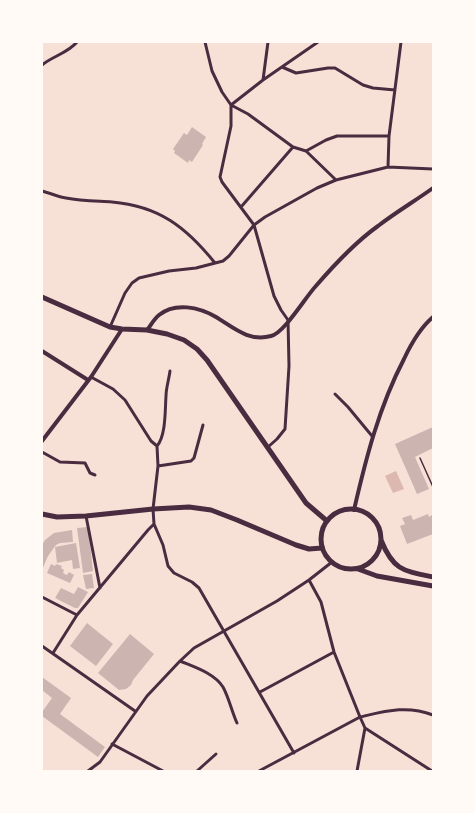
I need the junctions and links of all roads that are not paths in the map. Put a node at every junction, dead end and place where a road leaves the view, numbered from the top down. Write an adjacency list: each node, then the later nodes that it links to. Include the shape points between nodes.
1 (77, 42): 6 (street)
2 (205, 42): 10 (street, via 212,71 222,92)
3 (268, 42): 8 (street)
4 (318, 42): 7 (street)
5 (401, 42): 9 (street)
6 (42, 65)
7 (282, 67): 8 (street); 9 (street, via 299,73 335,68 363,85)
8 (263, 80): 10 (street)
9 (395, 90): 11 (street)
10 (232, 105): 12 (street); 19 (street, via 231,126 220,177)
11 (389, 136): 13 (street, via 337,136); 14 (street)
12 (293, 147): 13 (street); 19 (street)
13 (306, 151): 16 (street)
14 (388, 167): 15 (street); 16 (street)
15 (433, 169)
16 (336, 180): 20 (street, via 280,208)
17 (433, 188): 24 (street, via 355,244)
18 (42, 191): 21 (street, via 64,198 134,206 166,217 201,246)
19 (241, 207): 20 (street)
20 (254, 226): 21 (street, via 229,256); 24 (street, via 274,296)
21 (215, 263): 25 (street, via 139,278 125,293)
22 (42, 297): 25 (main road)
23 (433, 317): 33 (street, via 412,343 398,370)
24 (288, 320): 27 (street, via 273,336 252,337 194,308 177,307 159,315); 36 (street, via 289,366 284,429)
25 (110, 327): 26 (main road)
26 (122, 329): 27 (main road); 30 (street)
27 (147, 330): 36 (main road, via 184,340 197,349)
28 (42, 351): 30 (street)
29 (170, 371): 35 (street, via 162,435)
30 (90, 379): 34 (street); 35 (street, via 113,389 125,400 151,441)
31 (335, 394): 33 (street)
32 (203, 425): 39 (street, via 192,460)
33 (372, 436): 43 (street)
34 (42, 441)
35 (157, 446): 39 (street)
36 (268, 447): 47 (main road, via 306,503)
37 (42, 452): 40 (street, via 60,462 85,463)
38 (420, 458): 41 (lane)
39 (158, 466): 42 (street)
40 (95, 475)
41 (433, 487)
42 (153, 509): 45 (main road); 48 (street); 50 (main road, via 189,507 211,510 296,545 309,549)
43 (354, 510): 47 (main road, via 337,513); 49 (main road, via 363,512 373,520 380,532)
44 (43, 514): 45 (main road, via 57,517); 46 (street)
45 (86, 516): 56 (street)
46 (42, 520)
47 (327, 521): 50 (main road, via 322,533)
48 (154, 524): 56 (street); 59 (street, via 168,566 174,573 199,588)
49 (381, 540): 52 (main road, via 374,558 367,565); 53 (main road, via 392,562 409,572)
50 (322, 548): 51 (main road)
51 (332, 562): 52 (main road, via 340,567); 54 (street)
52 (358, 568): 55 (main road, via 377,576)
53 (433, 577)
54 (309, 580): 59 (street); 61 (street, via 321,602)
55 (433, 586)
56 (100, 588): 58 (street)
57 (42, 597): 58 (street)
58 (77, 615): 62 (street)
59 (224, 631): 63 (street, via 194,648); 64 (street)
60 (42, 646): 62 (street)
61 (334, 652): 64 (street); 67 (street)
62 (53, 653): 65 (street)
63 (180, 660): 65 (street); 68 (street, via 205,672 223,687)
64 (260, 692): 71 (street)
65 (135, 711): 70 (street)
66 (433, 715): 67 (street, via 405,709)
67 (360, 716): 69 (street); 71 (street)
68 (237, 723)
69 (365, 728): 79 (street); 80 (street)
70 (112, 744): 73 (street); 76 (street)
71 (294, 753): 78 (street)
72 (216, 754): 77 (street)
73 (96, 766): 74 (street); 75 (street)
74 (88, 771)
75 (97, 771)
76 (163, 771)
77 (197, 771)
78 (259, 771)
79 (357, 771)
80 (432, 771)

